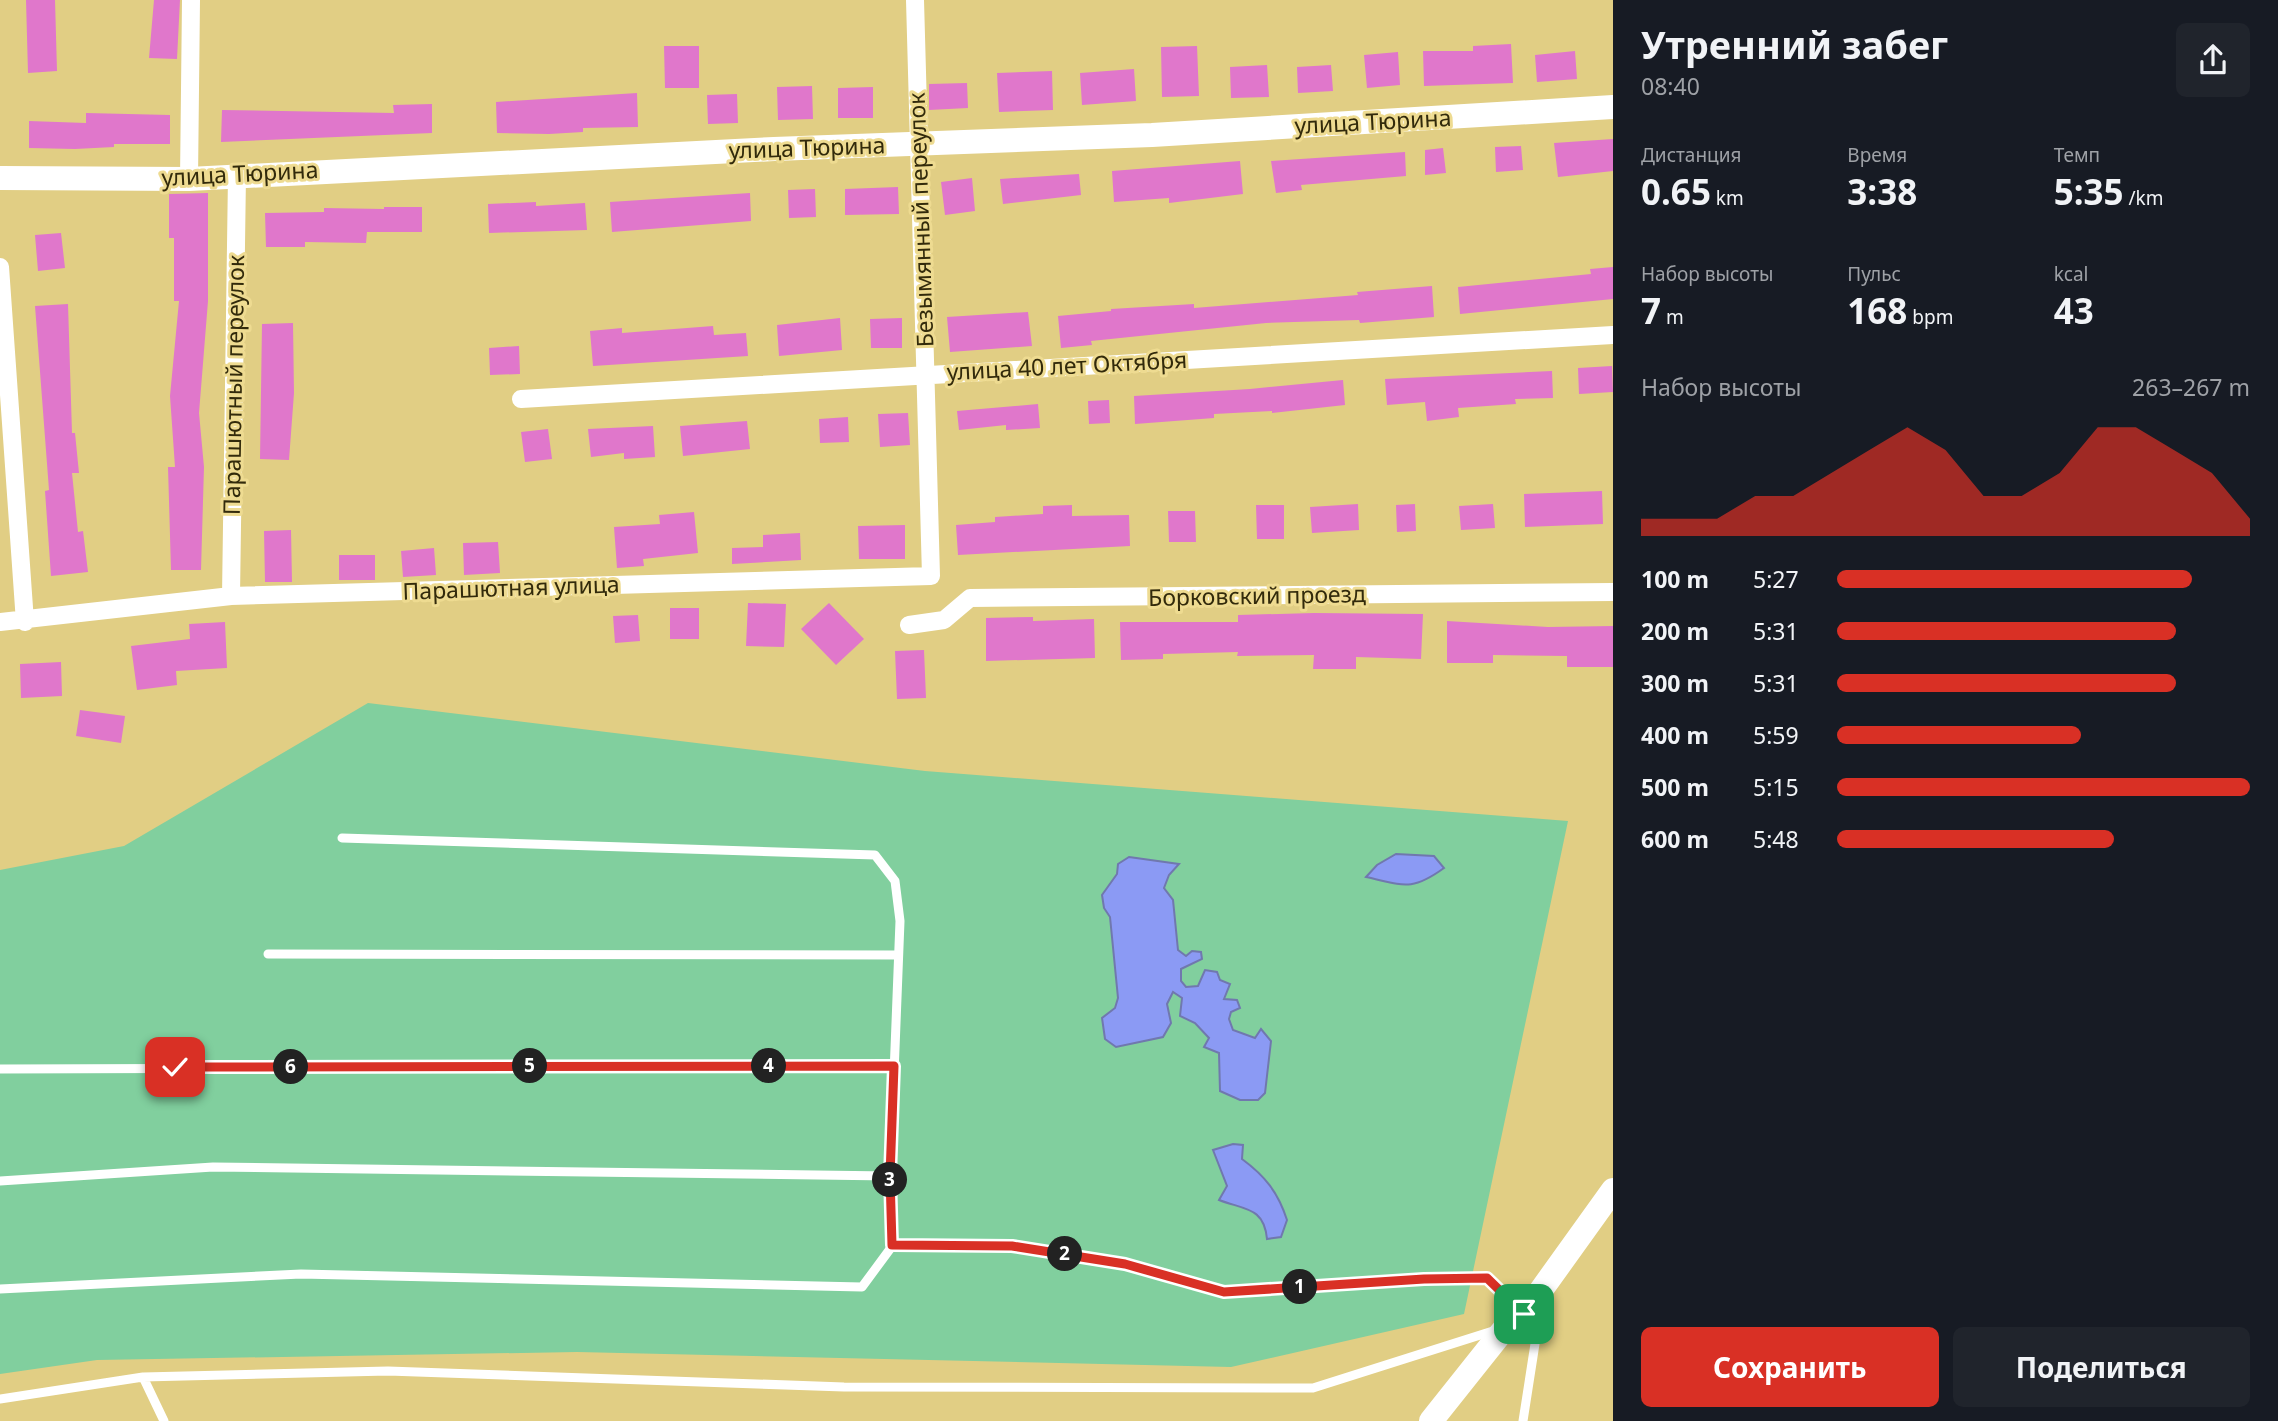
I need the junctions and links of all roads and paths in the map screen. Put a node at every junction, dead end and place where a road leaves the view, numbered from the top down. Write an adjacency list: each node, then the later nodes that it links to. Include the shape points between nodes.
1 (191, 0): 7 (street)
2 (915, 0): 4 (street, Безымянный переулок)
3 (1613, 107): 4 (street, улица Тюрина)
4 (919, 144): 5 (street, улица Тюрина); 10 (street, Безымянный переулок)
5 (237, 175): 7 (street, улица Тюрина); 14 (street, Парашютный переулок)
6 (0, 178): 7 (street, улица Тюрина)
7 (189, 179)
8 (0, 267): 16 (street)
9 (1613, 335): 10 (street, улица 40 лет Октября)
10 (926, 374): 11 (street, улица 40 лет Октября); 12 (street, Безымянный переулок)
11 (521, 399)
12 (928, 483): 14 (street, Парашютная улица, via 930,576)
13 (1613, 593): 17 (street, Борковский проезд, via 970,598 944,621)
14 (231, 596): 16 (street, Парашютная улица)
15 (0, 622): 16 (street, Парашютная улица)
16 (24, 622)
17 (909, 625)
18 (342, 838): 20 (lane, via 875,855 895,881)
19 (268, 954): 20 (lane)
20 (898, 956): 21 (lane)
21 (894, 1066): 22 (lane); 23 (lane)
22 (0, 1069)
23 (890, 1176): 24 (lane, via 213,1167); 26 (lane)
24 (0, 1181)
25 (1612, 1193): 28 (street)
26 (892, 1245): 27 (lane, via 862,1287 301,1274); 28 (lane, via 1012,1246 1125,1264 1224,1292 1487,1278)
27 (0, 1289)
28 (1515, 1321): 29 (lane, via 1313,1388 844,1387 388,1371); 32 (street); 33 (lane, via 1537,1331)
29 (143, 1377): 30 (lane); 31 (lane)
30 (0, 1399)
31 (164, 1421)
32 (1431, 1421)
33 (1523, 1421)

